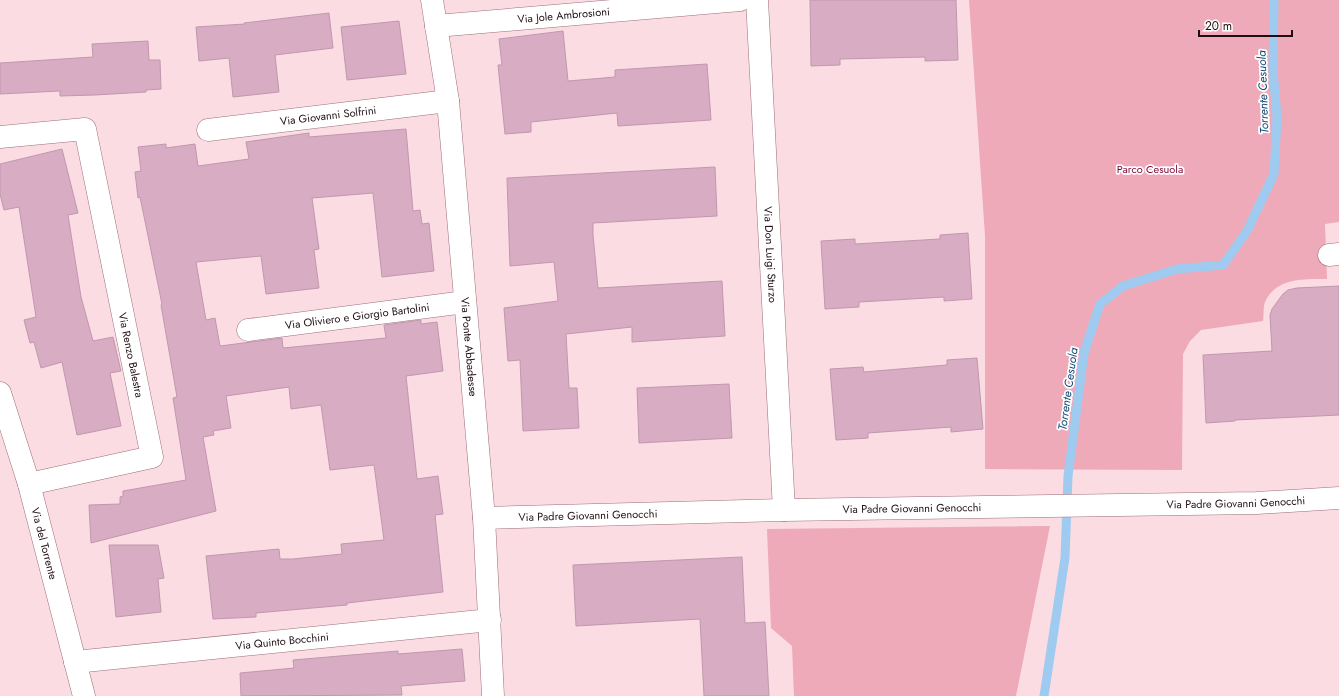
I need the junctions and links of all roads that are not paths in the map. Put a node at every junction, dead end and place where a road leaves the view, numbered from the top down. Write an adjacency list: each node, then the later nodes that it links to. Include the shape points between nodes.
1 (432, 0): 4 (street, Via Ponte Abbadesse)
2 (740, 0): 4 (street, Via Jole Ambrosioni)
3 (757, 0): 13 (street, Via Don Luigi Sturzo)
4 (436, 26): 5 (street, Via Ponte Abbadesse)
5 (448, 101): 6 (street, Via Giovanni Solfrini); 8 (street, Via Ponte Abbadesse)
6 (208, 130)
7 (0, 137): 11 (street, Via Renzo Balestra, via 85,129 152,457)
8 (465, 302): 9 (street, Via Oliviero e Giorgio Bartolini); 14 (street, Via Ponte Abbadesse)
9 (248, 330)
10 (0, 393): 11 (street, Via del Torrente)
11 (29, 484): 16 (street, Via del Torrente)
12 (1339, 498): 13 (street, Via Padre Giovanni Genocchi, via 1257,503)
13 (784, 510): 14 (street, Via Padre Giovanni Genocchi)
14 (484, 518): 15 (street, Via Ponte Abbadesse)
15 (490, 620): 16 (street, Via Quinto Bocchini); 18 (street, Via Ponte Abbadesse)
16 (75, 662): 17 (street, Via del Torrente)
17 (84, 696)
18 (494, 696)

